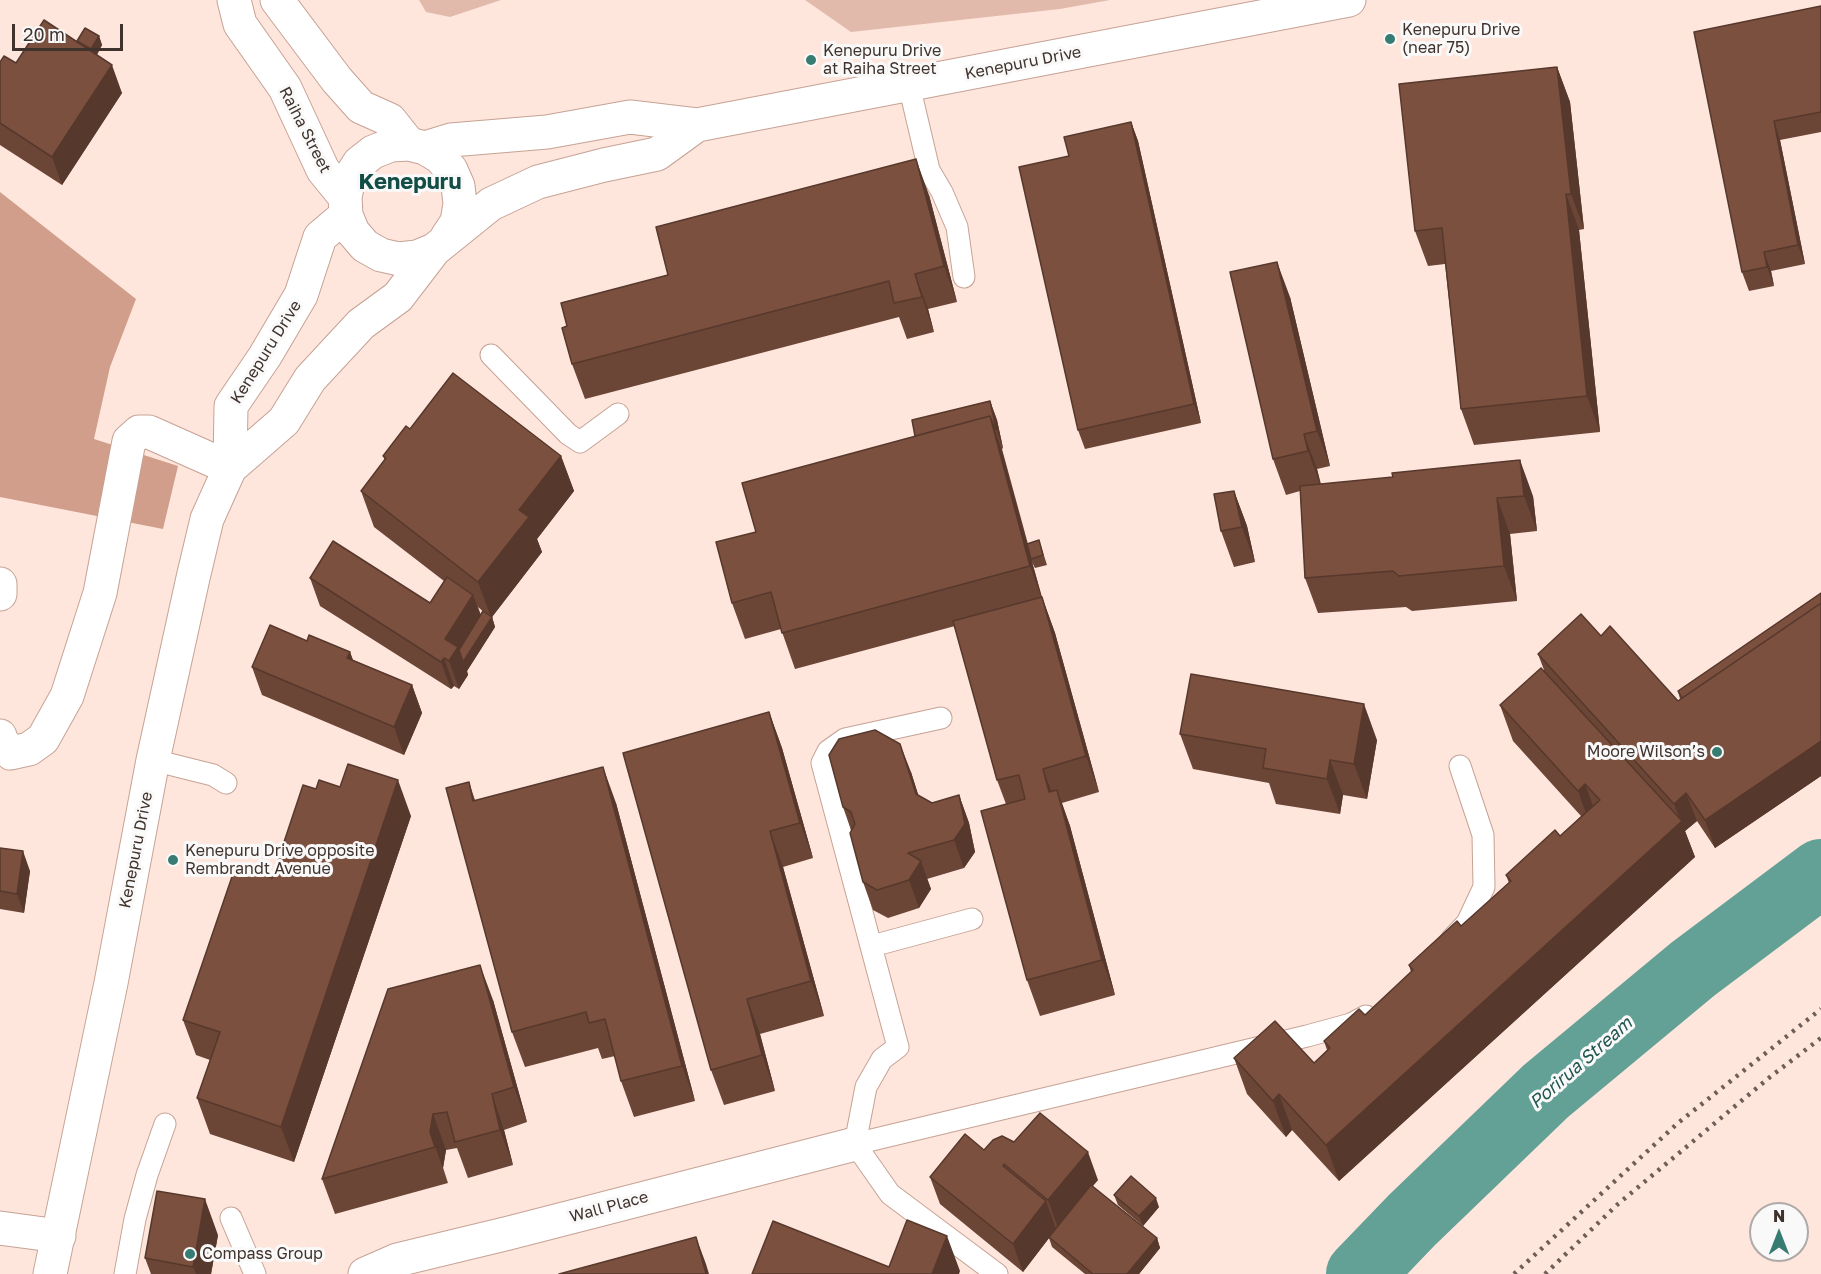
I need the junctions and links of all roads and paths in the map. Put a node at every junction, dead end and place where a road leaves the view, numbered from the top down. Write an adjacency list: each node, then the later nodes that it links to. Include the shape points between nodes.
1 (234, 0): 7 (main road, Raiha Street, via 240,24 285,88 322,170)
2 (277, 0): 6 (main road, via 362,107 390,120)
3 (1349, 0): 4 (main road, Kenepuru Drive)
4 (909, 85): 5 (main road, Kenepuru Drive); 9 (lane, via 929,170 957,227)
5 (697, 125): 6 (main road, Kenepuru Drive, via 630,117 547,132); 8 (main road, Kenepuru Drive, via 657,154 538,182 491,204)
6 (417, 146): 7 (main road, Kenepuru Drive, via 390,145 359,163 349,179); 8 (main road, Kenepuru Drive, via 440,157 458,186 457,222)
7 (345, 206): 8 (main road, Kenepuru Drive, via 353,232 365,246 381,255 417,257); 12 (main road, Kenepuru Drive, via 320,237 301,295 231,406)
8 (441, 243): 12 (main road, Kenepuru Drive, via 398,297 362,324 310,379 284,421)
9 (964, 278)
10 (491, 355): 11 (lane, via 580,442)
11 (618, 414)
12 (230, 468): 16 (main road, via 148,432 139,432 129,441 100,593 67,696 43,739 29,749 11,753); 17 (main road, Kenepuru Drive, via 207,519)
13 (0, 584): 14 (main road)
14 (0, 594)
15 (941, 718): 21 (lane, via 845,739 828,752 822,763)
16 (0, 736)
17 (153, 759): 19 (lane, via 213,775); 28 (main road, Kenepuru Drive)
18 (1460, 766): 22 (lane, via 1483,835 1484,887 1467,923)
19 (226, 783)
20 (972, 919): 21 (lane)
21 (872, 946): 25 (lane, via 898,1047 882,1059 867,1087)
22 (1439, 954)
23 (1384, 1008): 25 (lane, via 1351,1024 1307,1036)
24 (165, 1124): 30 (lane, via 147,1174)
25 (855, 1144): 32 (main road, Wall Place, via 397,1260); 33 (lane, via 890,1194)
26 (231, 1218): 31 (lane)
27 (0, 1228): 28 (main road)
28 (59, 1236): 29 (main road, Kenepuru Drive)
29 (50, 1274)
30 (125, 1274)
31 (255, 1274)
32 (365, 1274)
33 (997, 1274)

